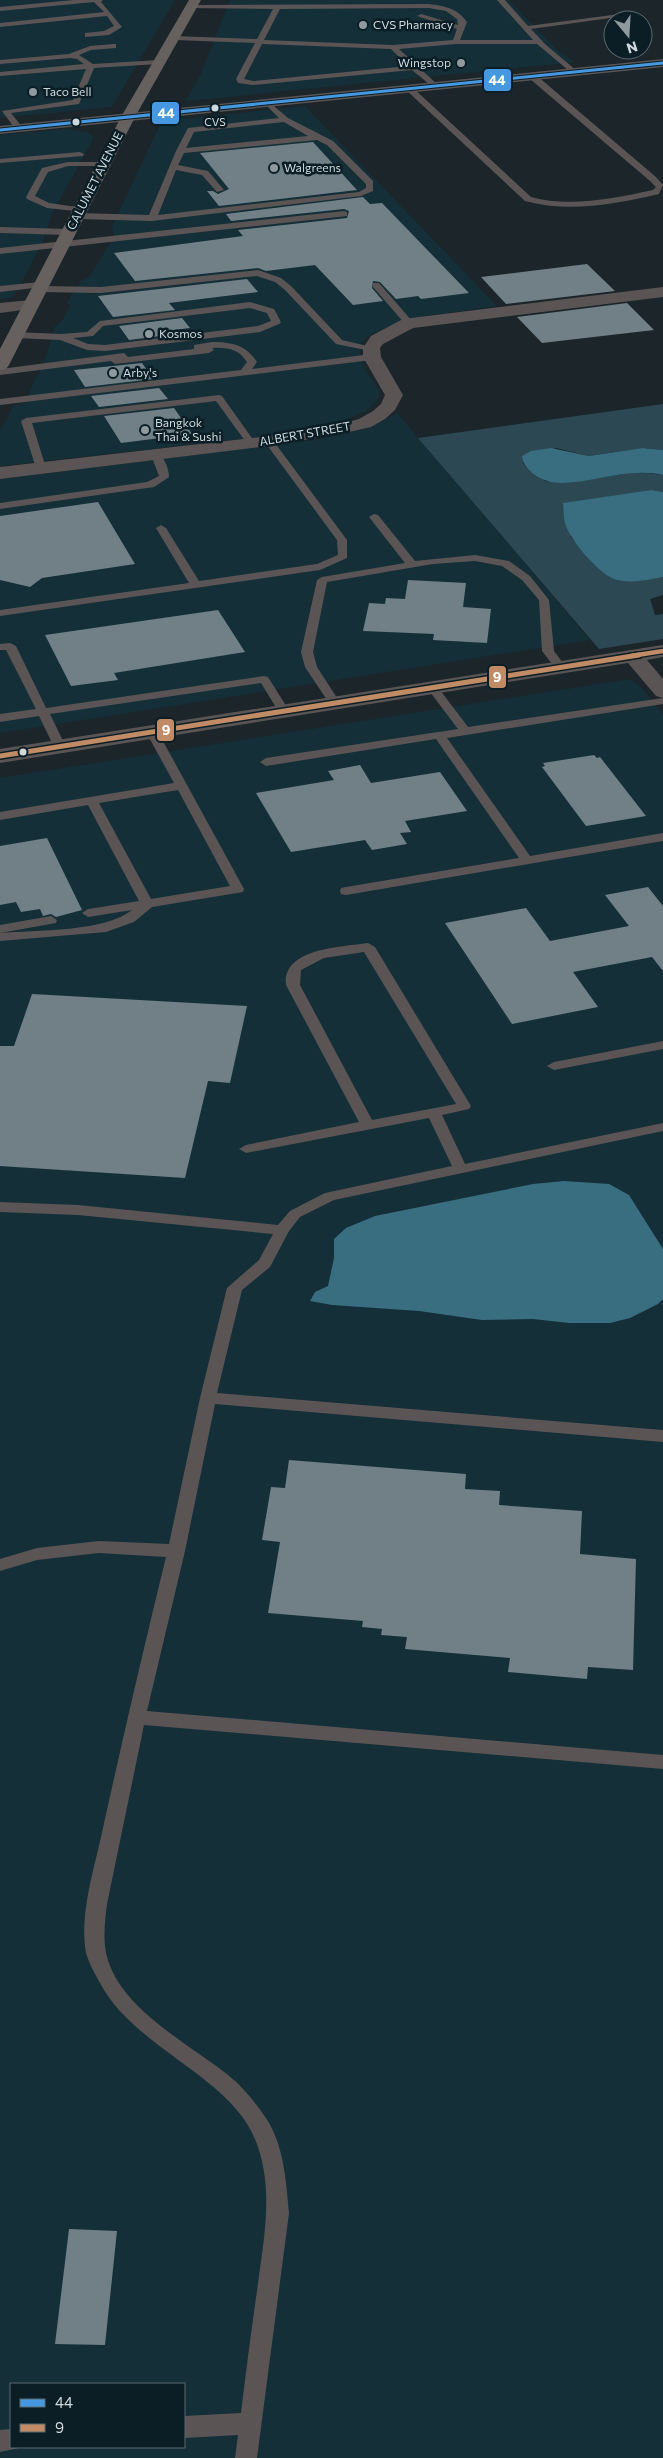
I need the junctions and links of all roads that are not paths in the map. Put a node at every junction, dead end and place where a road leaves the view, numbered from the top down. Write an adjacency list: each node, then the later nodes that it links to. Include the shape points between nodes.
1 (97, 0): 5 (lane); 7 (lane)
2 (501, 0): 11 (lane)
3 (193, 4): 4 (lane); 13 (main road, CALUMET AVENUE)
4 (277, 7): 6 (lane, via 393,5); 14 (lane)
5 (0, 9)
6 (418, 12): 10 (lane); 10 (lane, via 444,8 456,13 463,22)
7 (109, 14): 9 (lane); 12 (lane, via 118,27 106,33)
8 (603, 18): 11 (lane)
9 (0, 24)
10 (460, 28): 15 (lane)
11 (525, 28): 16 (lane)
12 (88, 35)
13 (174, 38): 14 (lane); 21 (main road, CALUMET AVENUE)
14 (261, 42): 18 (lane); 24 (lane, via 241,82)
15 (456, 42): 16 (lane); 18 (lane)
16 (538, 42): 25 (lane)
17 (113, 46): 19 (lane, via 90,48)
18 (393, 47): 24 (lane)
19 (70, 56): 20 (lane); 23 (lane, via 79,57)
20 (0, 62)
21 (160, 62): 23 (lane); 33 (main road, CALUMET AVENUE)
22 (663, 63): 25 (street)
23 (91, 66): 26 (lane); 32 (lane, via 76,102)
24 (414, 68): 28 (lane)
25 (574, 73): 27 (street)
26 (0, 74)
27 (533, 77): 28 (street); 29 (lane, via 653,179 660,187 656,192 566,204 528,199)
28 (435, 86): 29 (street)
29 (409, 89): 31 (street)
30 (0, 102): 32 (lane)
31 (268, 103): 33 (street); 34 (lane)
32 (6, 111): 35 (lane)
33 (128, 117): 35 (street); 39 (main road, CALUMET AVENUE)
34 (286, 120): 37 (lane); 38 (lane, via 191,130)
35 (19, 128): 36 (street)
36 (0, 130)
37 (320, 138): 38 (lane); 44 (lane, via 330,143 370,183 370,189 361,194)
38 (180, 151): 41 (lane)
39 (106, 160): 40 (lane, via 75,153); 45 (main road, CALUMET AVENUE); 45 (lane, via 45,170 30,197)
40 (0, 161)
41 (173, 167): 42 (lane, via 205,172); 47 (lane)
42 (220, 190)
43 (228, 199): 44 (lane)
44 (225, 210): 47 (lane)
45 (79, 213): 47 (lane); 49 (main road, CALUMET AVENUE)
46 (344, 214): 49 (lane)
47 (152, 218)
48 (0, 230): 49 (lane)
49 (66, 238): 50 (lane); 52 (main road, CALUMET AVENUE)
50 (0, 251)
51 (376, 285): 57 (lane)
52 (39, 287): 53 (lane); 55 (main road, CALUMET AVENUE); 60 (lane, via 101,290 258,273 278,280 288,288 339,342)
53 (0, 289)
54 (663, 292): 57 (street)
55 (30, 305): 56 (street); 58 (main road, CALUMET AVENUE)
56 (0, 308)
57 (409, 323): 60 (street, via 377,340)
58 (15, 335): 59 (lane); 61 (main road, CALUMET AVENUE)
59 (60, 337): 59 (lane, via 87,348 105,348 260,329 276,322 270,311 250,305 100,324 90,334)
60 (371, 353): 63 (lane); 65 (street, ALBERT STREET, via 394,395 389,406 379,415 346,428)
61 (0, 365)
62 (0, 372): 63 (lane, via 226,345 245,352 252,362)
63 (244, 372): 64 (lane)
64 (0, 402)
65 (269, 442): 66 (street, ALBERT STREET); 74 (lane, via 342,540 343,556 320,567)
66 (251, 444): 67 (street, ALBERT STREET); 68 (lane, via 219,398 26,421)
67 (156, 455): 68 (street, ALBERT STREET); 70 (lane, via 164,477 150,485)
68 (41, 468): 69 (street, ALBERT STREET)
69 (0, 473)
70 (0, 506)
71 (374, 517): 73 (lane)
72 (161, 528): 74 (lane)
73 (413, 565): 79 (lane, via 475,558 505,563 526,578 544,600 548,651); 83 (lane, via 322,580 307,652 310,666)
74 (196, 585): 75 (lane)
75 (0, 614)
76 (0, 647): 84 (lane, via 10,646)
77 (663, 652): 78 (street)
78 (633, 656): 79 (street); 81 (street)
79 (560, 668): 80 (street)
80 (432, 688): 83 (street); 88 (lane)
81 (663, 692)
82 (663, 701): 88 (lane)
83 (335, 704): 85 (street)
84 (43, 711): 85 (lane, via 264,679); 86 (lane); 90 (lane)
85 (284, 712): 87 (street)
86 (0, 718)
87 (152, 732): 90 (street); 93 (lane)
88 (465, 732): 89 (lane)
89 (439, 735): 92 (lane); 97 (lane)
90 (60, 747): 91 (street)
91 (0, 756)
92 (266, 762)
93 (181, 786): 94 (lane); 99 (lane, via 238,889)
94 (92, 800): 95 (lane); 99 (lane)
95 (0, 816)
96 (663, 837): 97 (lane)
97 (527, 860): 98 (lane)
98 (346, 891)
99 (147, 904): 100 (lane); 103 (lane, via 128,920 106,928)
100 (88, 913)
101 (51, 920): 102 (lane)
102 (0, 929)
103 (0, 937)
104 (663, 1045): 105 (lane)
105 (554, 1066)
106 (434, 1113): 107 (lane); 107 (lane, via 464,1106 368,947 324,954 297,966 292,975 293,985); 110 (lane)
107 (368, 1125): 109 (lane)
108 (663, 1127): 110 (lane)
109 (246, 1150)
110 (460, 1168): 112 (lane, via 323,1199 296,1214)
111 (0, 1207): 112 (lane, via 78,1210)
112 (282, 1230): 113 (lane, via 269,1261 235,1288)
113 (208, 1398): 114 (lane); 115 (lane)
114 (663, 1436)
115 (176, 1552): 116 (lane, via 99,1547 37,1554); 117 (lane)
116 (0, 1565)
117 (136, 1717): 118 (lane); 119 (lane, via 97,1904 96,1952 110,1983 136,2018 222,2081 260,2125 271,2151 278,2213)
118 (663, 1762)
119 (250, 2422): 120 (lane); 121 (lane)
120 (185, 2427)
121 (246, 2458)

